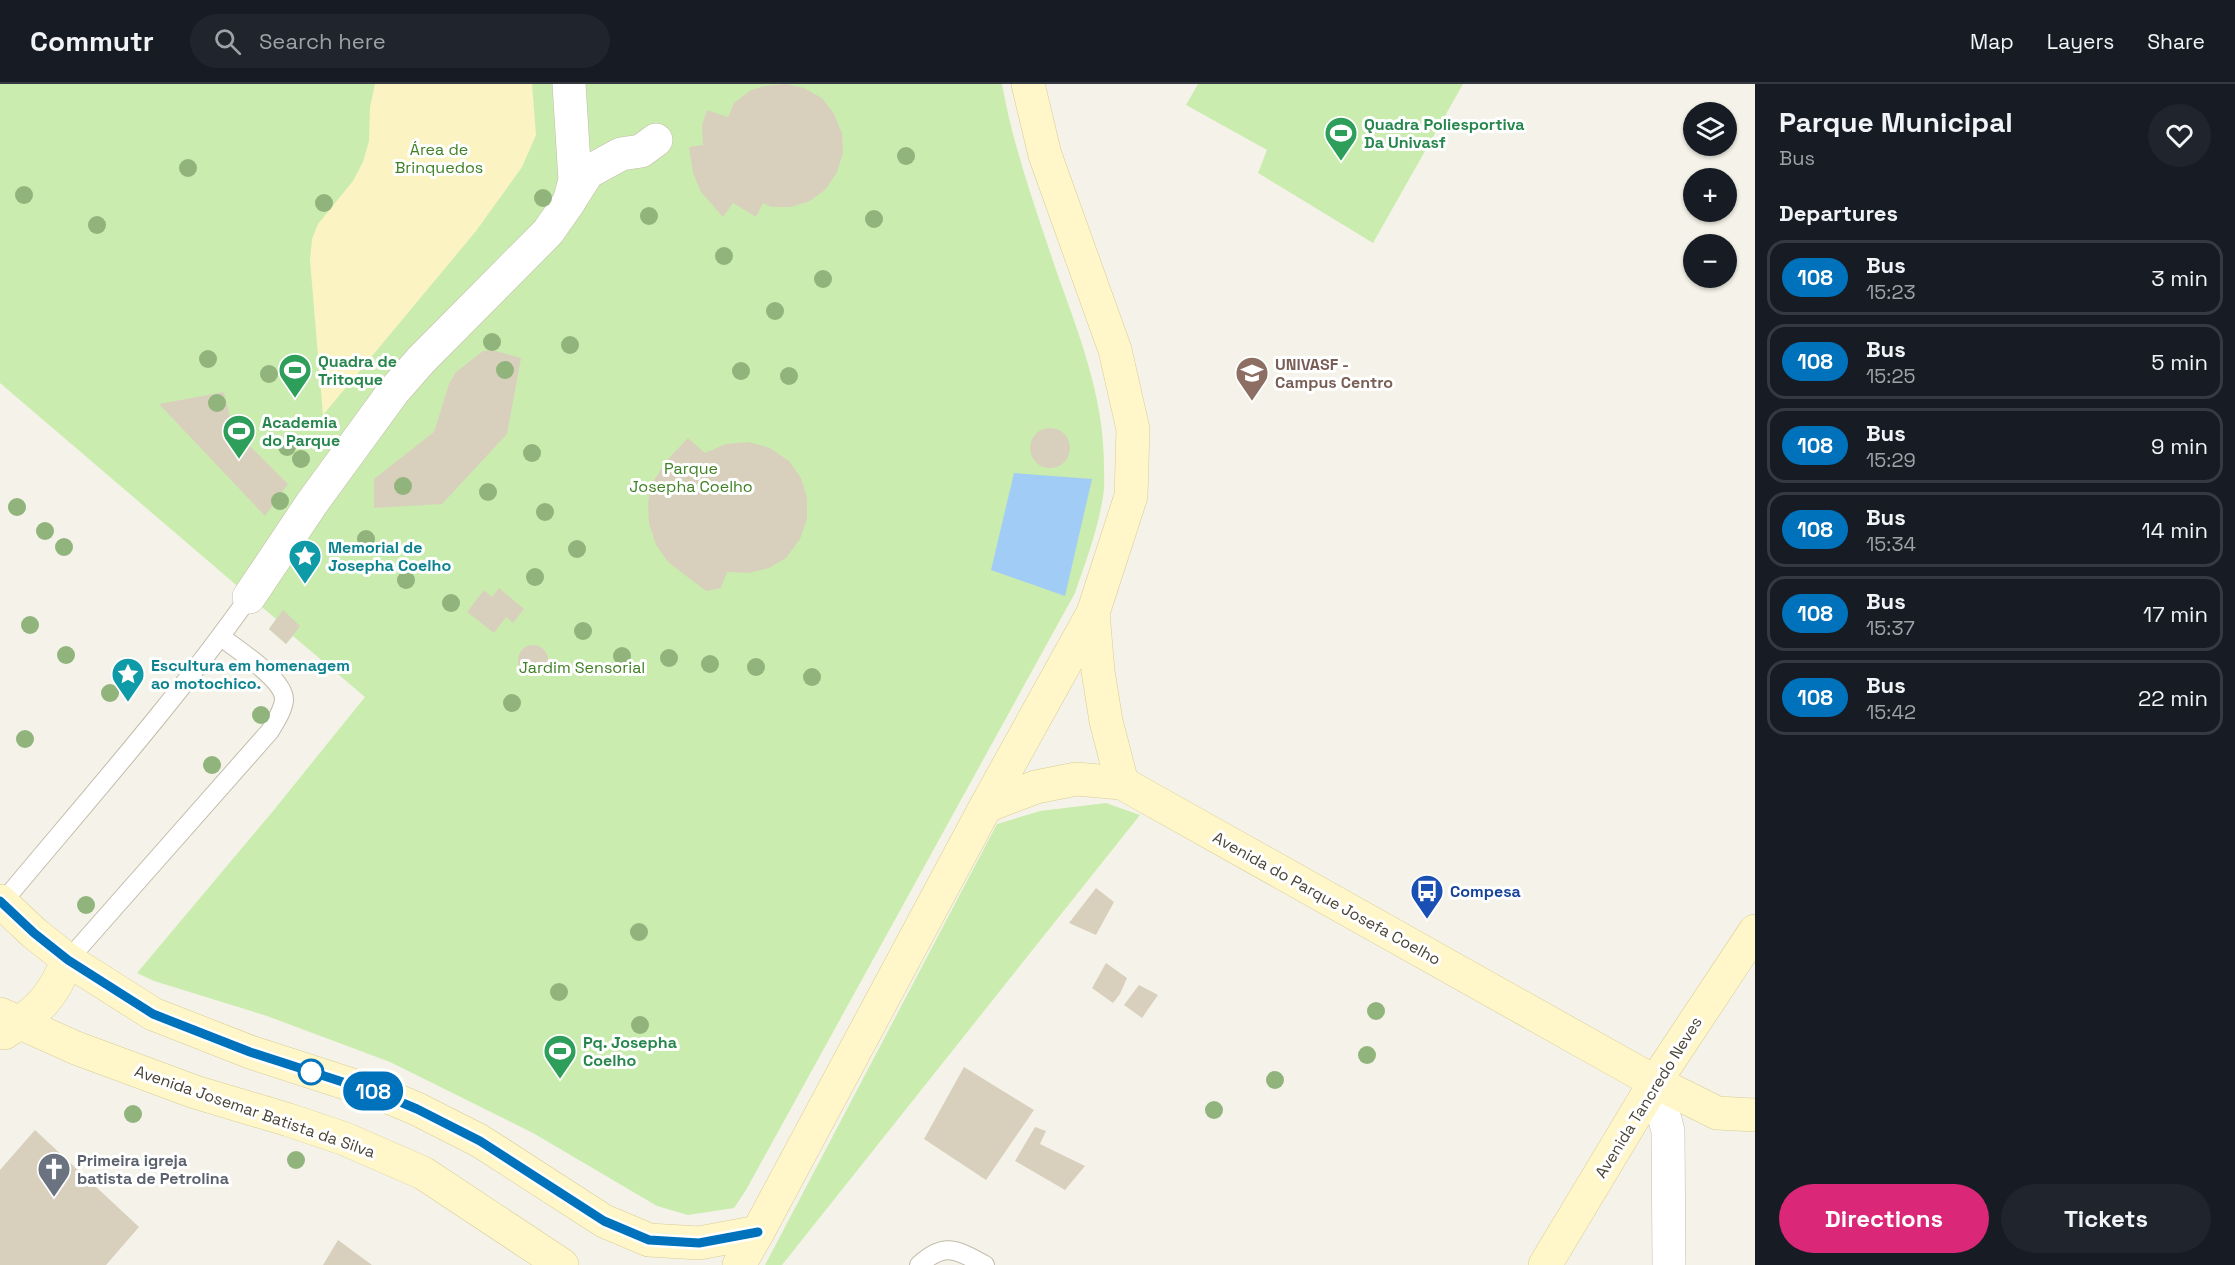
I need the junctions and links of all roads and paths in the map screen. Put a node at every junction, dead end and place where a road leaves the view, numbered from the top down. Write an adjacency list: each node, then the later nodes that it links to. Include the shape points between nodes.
1 (569, 84): 4 (street, via 575,180)
2 (1028, 84): 6 (main road, via 1045,155 1115,350 1133,429 1131,496)
3 (656, 140): 4 (street, via 641,151 621,154 588,172)
4 (569, 202): 5 (street, via 548,232 429,351 393,393)
5 (249, 597): 7 (lane)
6 (1093, 613): 8 (main road, via 1106,721); 9 (main road)
7 (221, 637): 10 (lane); 12 (lane, via 280,686 284,700 278,717 270,731)
8 (1122, 783): 9 (main road, Avenida do Parque Josefa Coelho, via 1076,779 1036,787); 14 (main road, Avenida do Parque Josefa Coelho)
9 (986, 806): 16 (main road)
10 (1, 902): 12 (main road)
11 (1755, 931): 14 (main road, Avenida Tancredo Neves)
12 (68, 960): 13 (main road, via 51,995); 16 (main road, via 153,1014 417,1109 480,1141 604,1221 649,1240 699,1243)
13 (7, 1024): 17 (main road, Avenida Josemar Batista da Silva, via 195,1092 345,1139 423,1173)
14 (1655, 1082): 15 (main road, Avenida do Parque Josefa Coelho, via 1717,1113); 21 (main road, Avenida Tancredo Neves); 22 (street, via 1668,1131)
15 (1755, 1115)
16 (758, 1232): 18 (main road)
17 (562, 1265)
18 (739, 1265)
19 (919, 1265): 20 (lane, via 931,1254 946,1249 959,1251)
20 (985, 1265)
21 (1545, 1265)
22 (1669, 1265)

